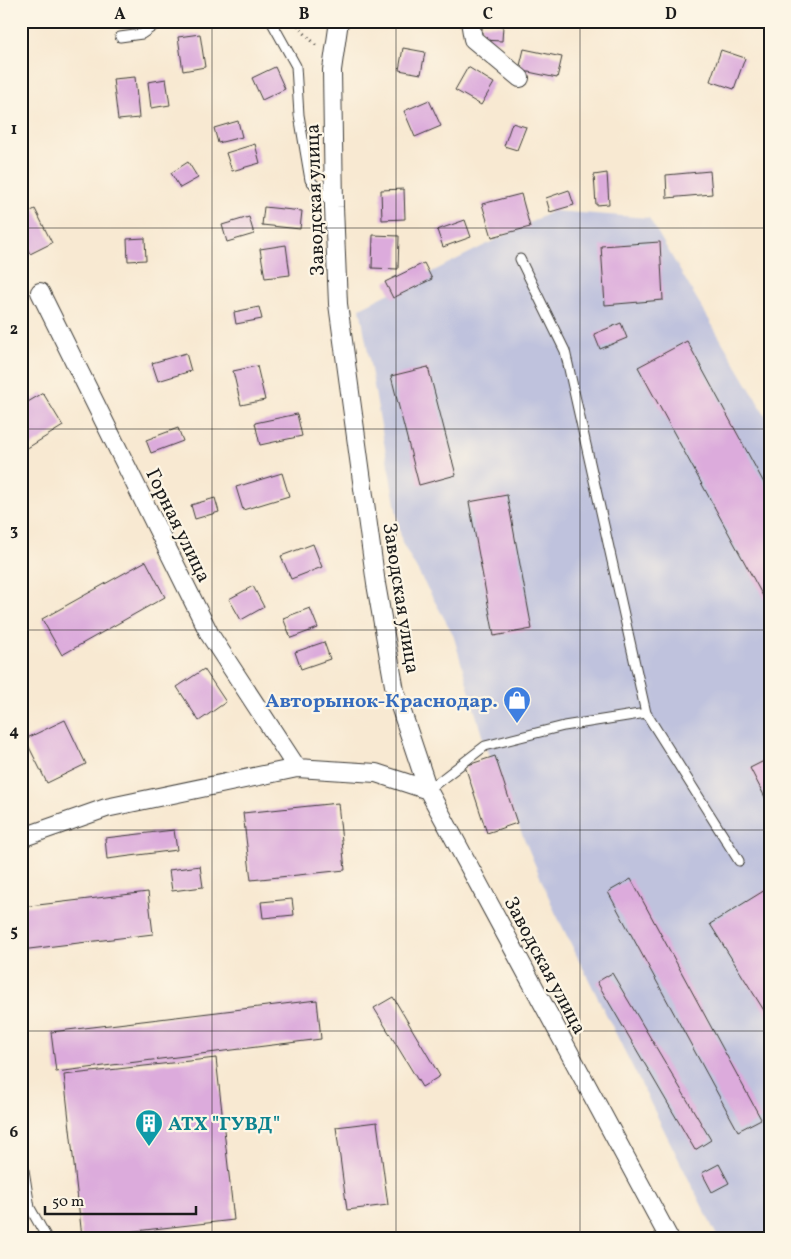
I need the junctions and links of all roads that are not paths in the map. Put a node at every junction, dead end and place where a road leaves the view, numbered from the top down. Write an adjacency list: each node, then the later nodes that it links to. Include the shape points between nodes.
1 (162, 21): 5 (lane, via 142,34)
2 (271, 21): 7 (lane, via 296,66 299,115 310,180)
3 (339, 21): 7 (street, Заводская улица, via 332,70)
4 (470, 21): 6 (street, via 473,39)
5 (120, 37)
6 (520, 78)
7 (334, 207): 12 (street, Заводская улица, via 338,304 376,584 395,690)
8 (520, 259): 10 (lane, via 564,351)
9 (40, 292): 11 (street, Горная улица, via 210,635)
10 (646, 713): 12 (lane, via 564,726 485,746); 14 (lane)
11 (297, 768): 12 (street, via 376,773); 13 (street, via 106,808)
12 (428, 790): 17 (street, Заводская улица)
13 (21, 838)
14 (739, 861)
15 (21, 1151): 16 (lane, via 30,1208)
16 (46, 1238)
17 (669, 1238)

